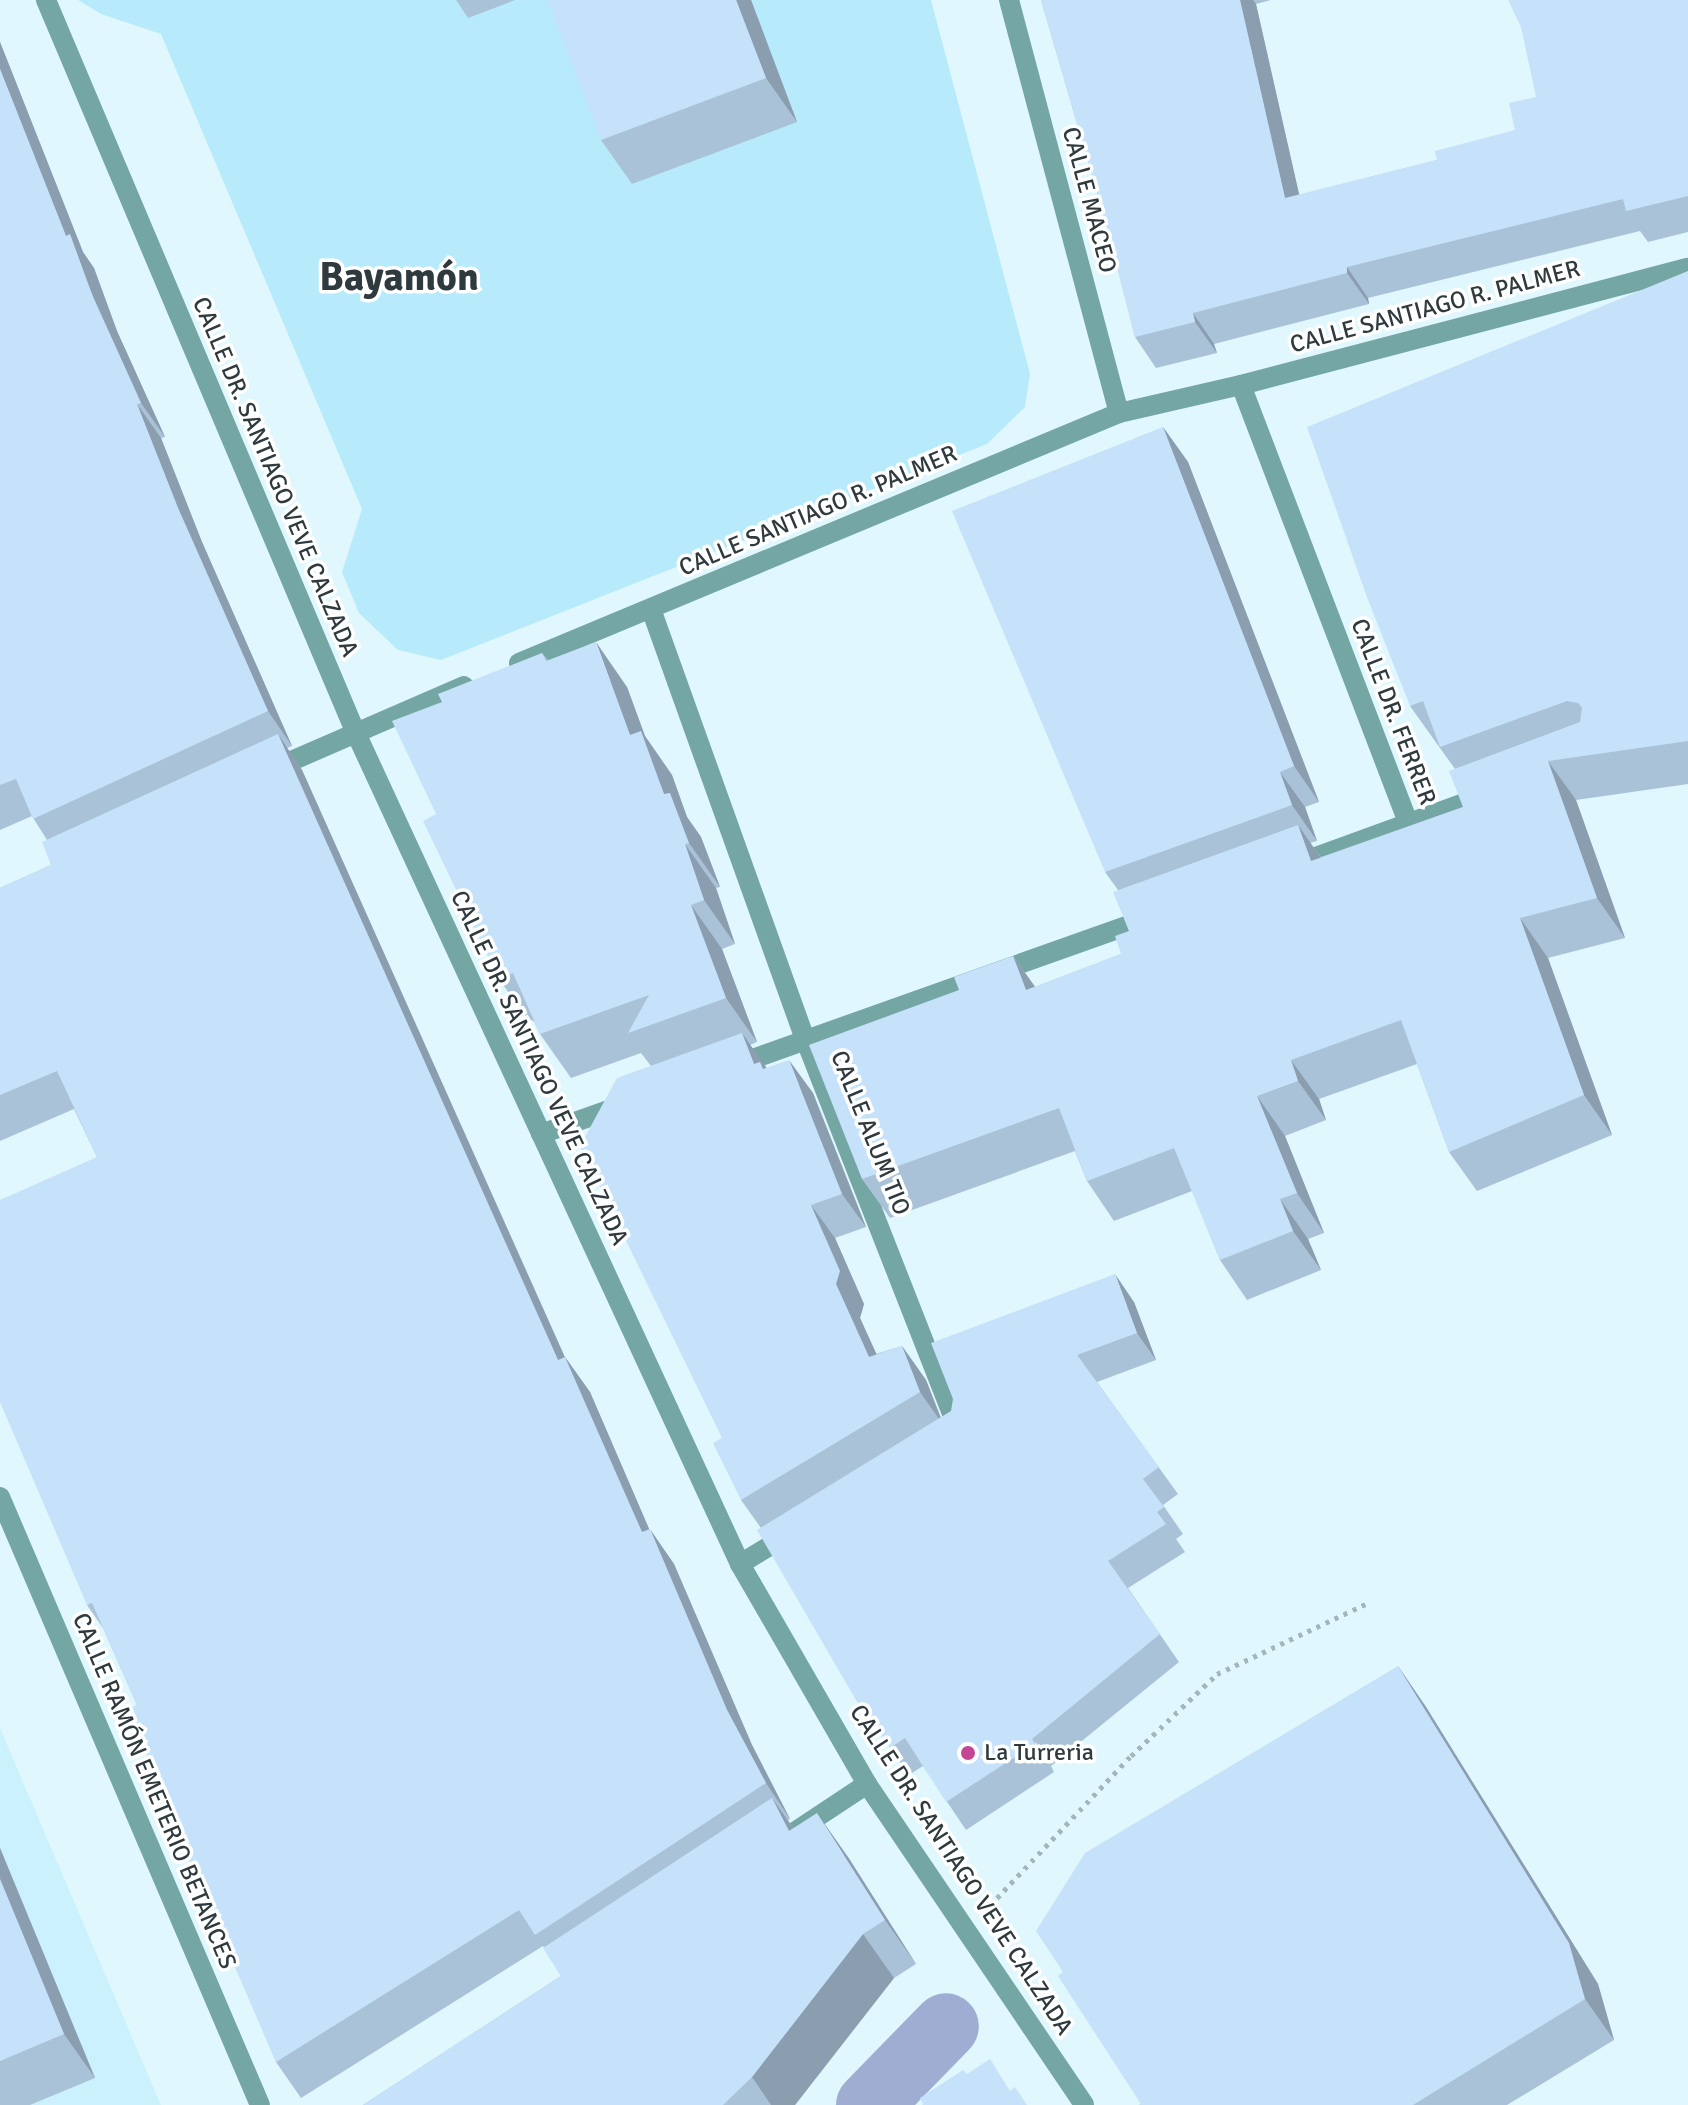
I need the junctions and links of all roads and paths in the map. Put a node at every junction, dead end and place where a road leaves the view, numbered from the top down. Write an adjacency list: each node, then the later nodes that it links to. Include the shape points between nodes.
1 (46, 0): 7 (street, CALLE DR. SANTIAGO VEVE CALZADA)
2 (1009, 0): 5 (street, CALLE MACEO)
3 (1688, 268): 4 (street, CALLE SANTIAGO R. PALMER)
4 (1241, 385): 5 (street, CALLE SANTIAGO R. PALMER); 10 (street, CALLE DR. FERRER)
5 (1119, 413): 6 (street, CALLE SANTIAGO R. PALMER)
6 (651, 609): 7 (street, CALLE SANTIAGO R. PALMER); 13 (street, CALLE ALUM TIO)
7 (355, 731): 8 (street, CALLE SANTIAGO R. PALMER); 16 (street, CALLE DR. SANTIAGO VEVE CALZADA)
8 (255, 777)
9 (1511, 786): 10 (street)
10 (1409, 824): 11 (street, CALLE DR. FERRER)
11 (1276, 872)
12 (1173, 909): 13 (street)
13 (806, 1041): 14 (street); 17 (street, CALLE ALUM TIO, via 960,1431)
14 (717, 1072)
15 (644, 1098): 16 (street)
16 (541, 1134): 20 (street, CALLE DR. SANTIAGO VEVE CALZADA)
17 (947, 1439)
18 (0, 1497): 26 (street, CALLE RAMÓN EMETERIO BETANCES)
19 (805, 1525): 20 (street)
20 (740, 1564): 22 (street, CALLE DR. SANTIAGO VEVE CALZADA)
21 (1370, 1602): 24 (path, via 1217,1674 1131,1756)
22 (867, 1784): 23 (street); 24 (street, CALLE DR. SANTIAGO VEVE CALZADA)
23 (775, 1844)
24 (968, 1929): 25 (street, CALLE DR. SANTIAGO VEVE CALZADA)
25 (1079, 2097)
26 (260, 2105)

